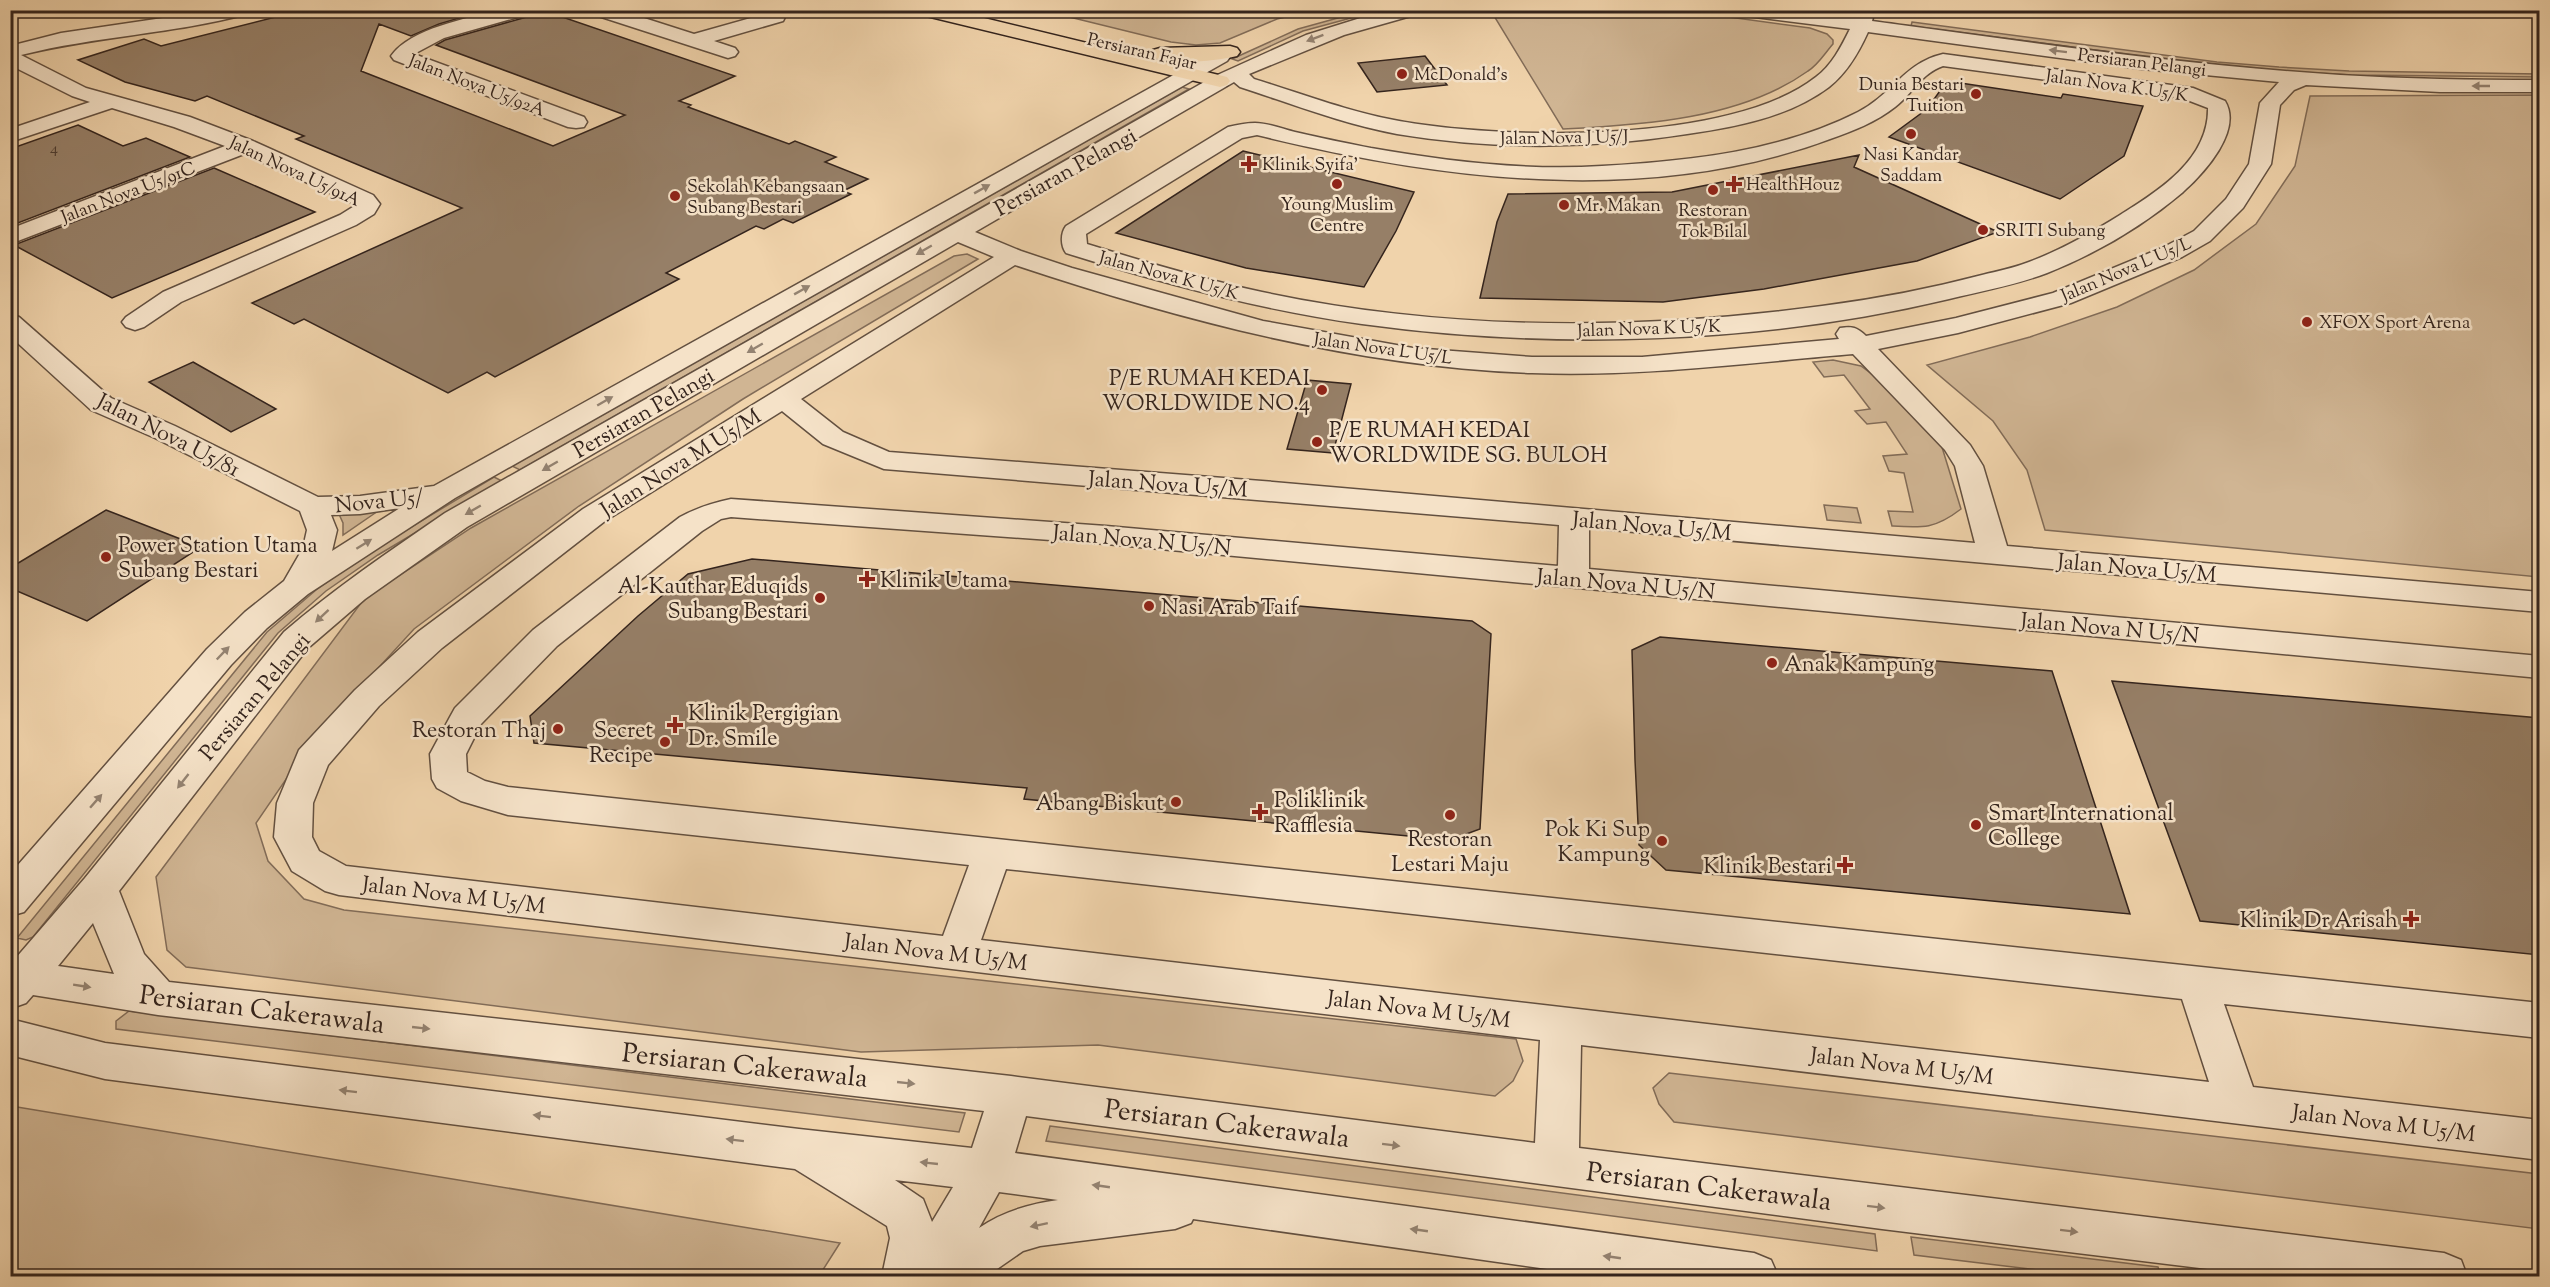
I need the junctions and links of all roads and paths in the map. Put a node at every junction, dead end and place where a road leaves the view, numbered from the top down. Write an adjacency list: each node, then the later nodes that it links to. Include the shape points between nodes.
1 (240, 10): 13 (street, via 207,19 61,39)
2 (599, 10): 11 (street)
3 (925, 10): 17 (main road)
4 (979, 10): 17 (main road, Persiaran Fajar)
5 (1411, 10): 15 (street, Persiaran Pelangi, one-way to 15, via 1361,22)
6 (1748, 10): 9 (street, via 1799,17 1836,31)
7 (510, 12): 28 (street, Jalan Nova U5/92A, via 428,37 412,44 401,56)
8 (776, 17): 11 (street)
9 (1861, 20): 10 (street); 10 (street, Persiaran Pelangi); 30 (street, Jalan Nova J U5/J, via 1824,81 1805,94 1723,122)
10 (1920, 22): 18 (street, Persiaran Pelangi, one-way to 10); 19 (street, Persiaran Pelangi, via 2271,63)
11 (692, 40): 14 (street)
12 (1238, 48): 17 (main road); 20 (street, Persiaran Pelangi)
13 (10, 52)
14 (728, 52)
15 (1277, 53): 21 (street, Persiaran Pelangi); 25 (street, via 1267,73 1268,85)
16 (10, 57): 26 (street, Jalan Nova U5/91A, via 79,92)
17 (1144, 58): 20 (main road, Persiaran Fajar); 24 (main road)
18 (2200, 69): 22 (street, Persiaran Pelangi); 27 (street)
19 (2540, 70)
20 (1196, 79): 21 (street, Persiaran Pelangi); 21 (main road, Persiaran Fajar); 24 (street, Persiaran Pelangi); 25 (street); 33 (street, Persiaran Pelangi)
21 (1234, 79): 25 (street, Jalan Nova J U5/J)
22 (2300, 80): 23 (street, Persiaran Pelangi, one-way to 22, via 2409,86); 27 (street, via 2287,86)
23 (2540, 86)
24 (1161, 89): 41 (street, Persiaran Pelangi, one-way to 24)
25 (1274, 92): 30 (street, Jalan Nova J U5/J, via 1393,127 1453,136 1564,140)
26 (109, 102): 29 (street); 31 (street, Jalan Nova U5/91A, via 182,122)
27 (2270, 103): 39 (street, Jalan Nova L U5/L, via 2260,164 2235,203 2202,236 2062,298)
28 (576, 122)
29 (10, 136)
30 (1643, 136): 32 (street)
31 (246, 147): 34 (street, Jalan Nova U5/91C); 38 (street, Jalan Nova U5/91A, via 365,200 366,209 172,297)
32 (1673, 169): 36 (street, Jalan Nova K U5/K, via 1759,153 1833,130 1887,104 1922,66 1937,61 2186,92 2218,105 2220,119 2206,155 2169,193 2116,229 2044,266 1921,299); 36 (street, Jalan Nova K U5/K, via 1476,170 1418,163 1257,129 1246,130 1166,173 1074,231 1075,248 1219,291 1353,316 1425,323 1555,331 1719,327)
33 (956, 232): 35 (street, Jalan Nova L U5/L); 52 (street, Persiaran Pelangi, one-way to 52, via 456,520 327,611 296,640)
34 (10, 237)
35 (1012, 256): 39 (street, Jalan Nova L U5/L, via 1142,297 1260,328 1413,356 1532,365 1642,365); 40 (street, Jalan Nova M U5/M)
36 (1827, 315): 39 (street)
37 (10, 322): 42 (street, Jalan Nova U5/81, via 101,404)
38 (135, 322)
39 (1861, 345): 44 (street, via 1956,445 1969,466)
40 (783, 398): 43 (street, Jalan Nova U5/M, via 833,438 884,460); 54 (street, Jalan Nova M U5/M, via 594,515 430,640 367,698 312,759 295,803 293,837 305,861 339,880)
41 (445, 492): 42 (street, Nova U5/, via 360,505); 46 (street, Persiaran Pelangi, one-way to 41)
42 (312, 506): 46 (street, via 322,530 318,548)
43 (1574, 518): 44 (street, Jalan Nova U5/M); 45 (street)
44 (1994, 554): 47 (street, Jalan Nova U5/M)
45 (1573, 578): 48 (street, Jalan Nova N U5/N); 50 (street, Jalan Nova N U5/N, via 1106,535 731,508 712,512 691,524 545,638 467,717 448,754 450,779 474,792 508,801)
46 (297, 587): 49 (street, Persiaran Pelangi, one-way to 46, via 219,657)
47 (2540, 602)
48 (2540, 667)
49 (58, 845): 51 (street); 53 (street, Persiaran Pelangi)
50 (992, 855): 54 (street); 56 (street)
51 (10, 872)
52 (99, 888): 55 (street, Persiaran Pelangi); 57 (street, via 128,963)
53 (10, 900)
54 (956, 954): 59 (street, Jalan Nova M U5/M)
55 (15, 981): 57 (street, Persiaran Cakerawala, one-way to 57)
56 (2197, 984): 58 (street); 62 (street)
57 (158, 998): 61 (street, Persiaran Cakerawala, one-way to 61)
58 (2540, 1021)
59 (1561, 1025): 62 (street, Jalan Nova M U5/M); 65 (street)
60 (10, 1038): 64 (street, one-way to 60, via 105,1061)
61 (1011, 1095): 65 (street, Persiaran Cakerawala, one-way to 65); 66 (street)
62 (2238, 1105): 63 (street, Jalan Nova M U5/M)
63 (2540, 1140)
64 (799, 1149): 66 (street, one-way to 64); 68 (street, via 907,1214 913,1238)
65 (1556, 1166): 72 (street, Persiaran Cakerawala, one-way to 72)
66 (987, 1170): 67 (street, one-way to 66); 69 (street)
67 (1222, 1203): 70 (street, one-way to 70, via 1040,1224 1010,1233); 71 (street, one-way to 67)
68 (905, 1276)
69 (926, 1276)
70 (954, 1276)
71 (1754, 1276)
72 (2444, 1276)

